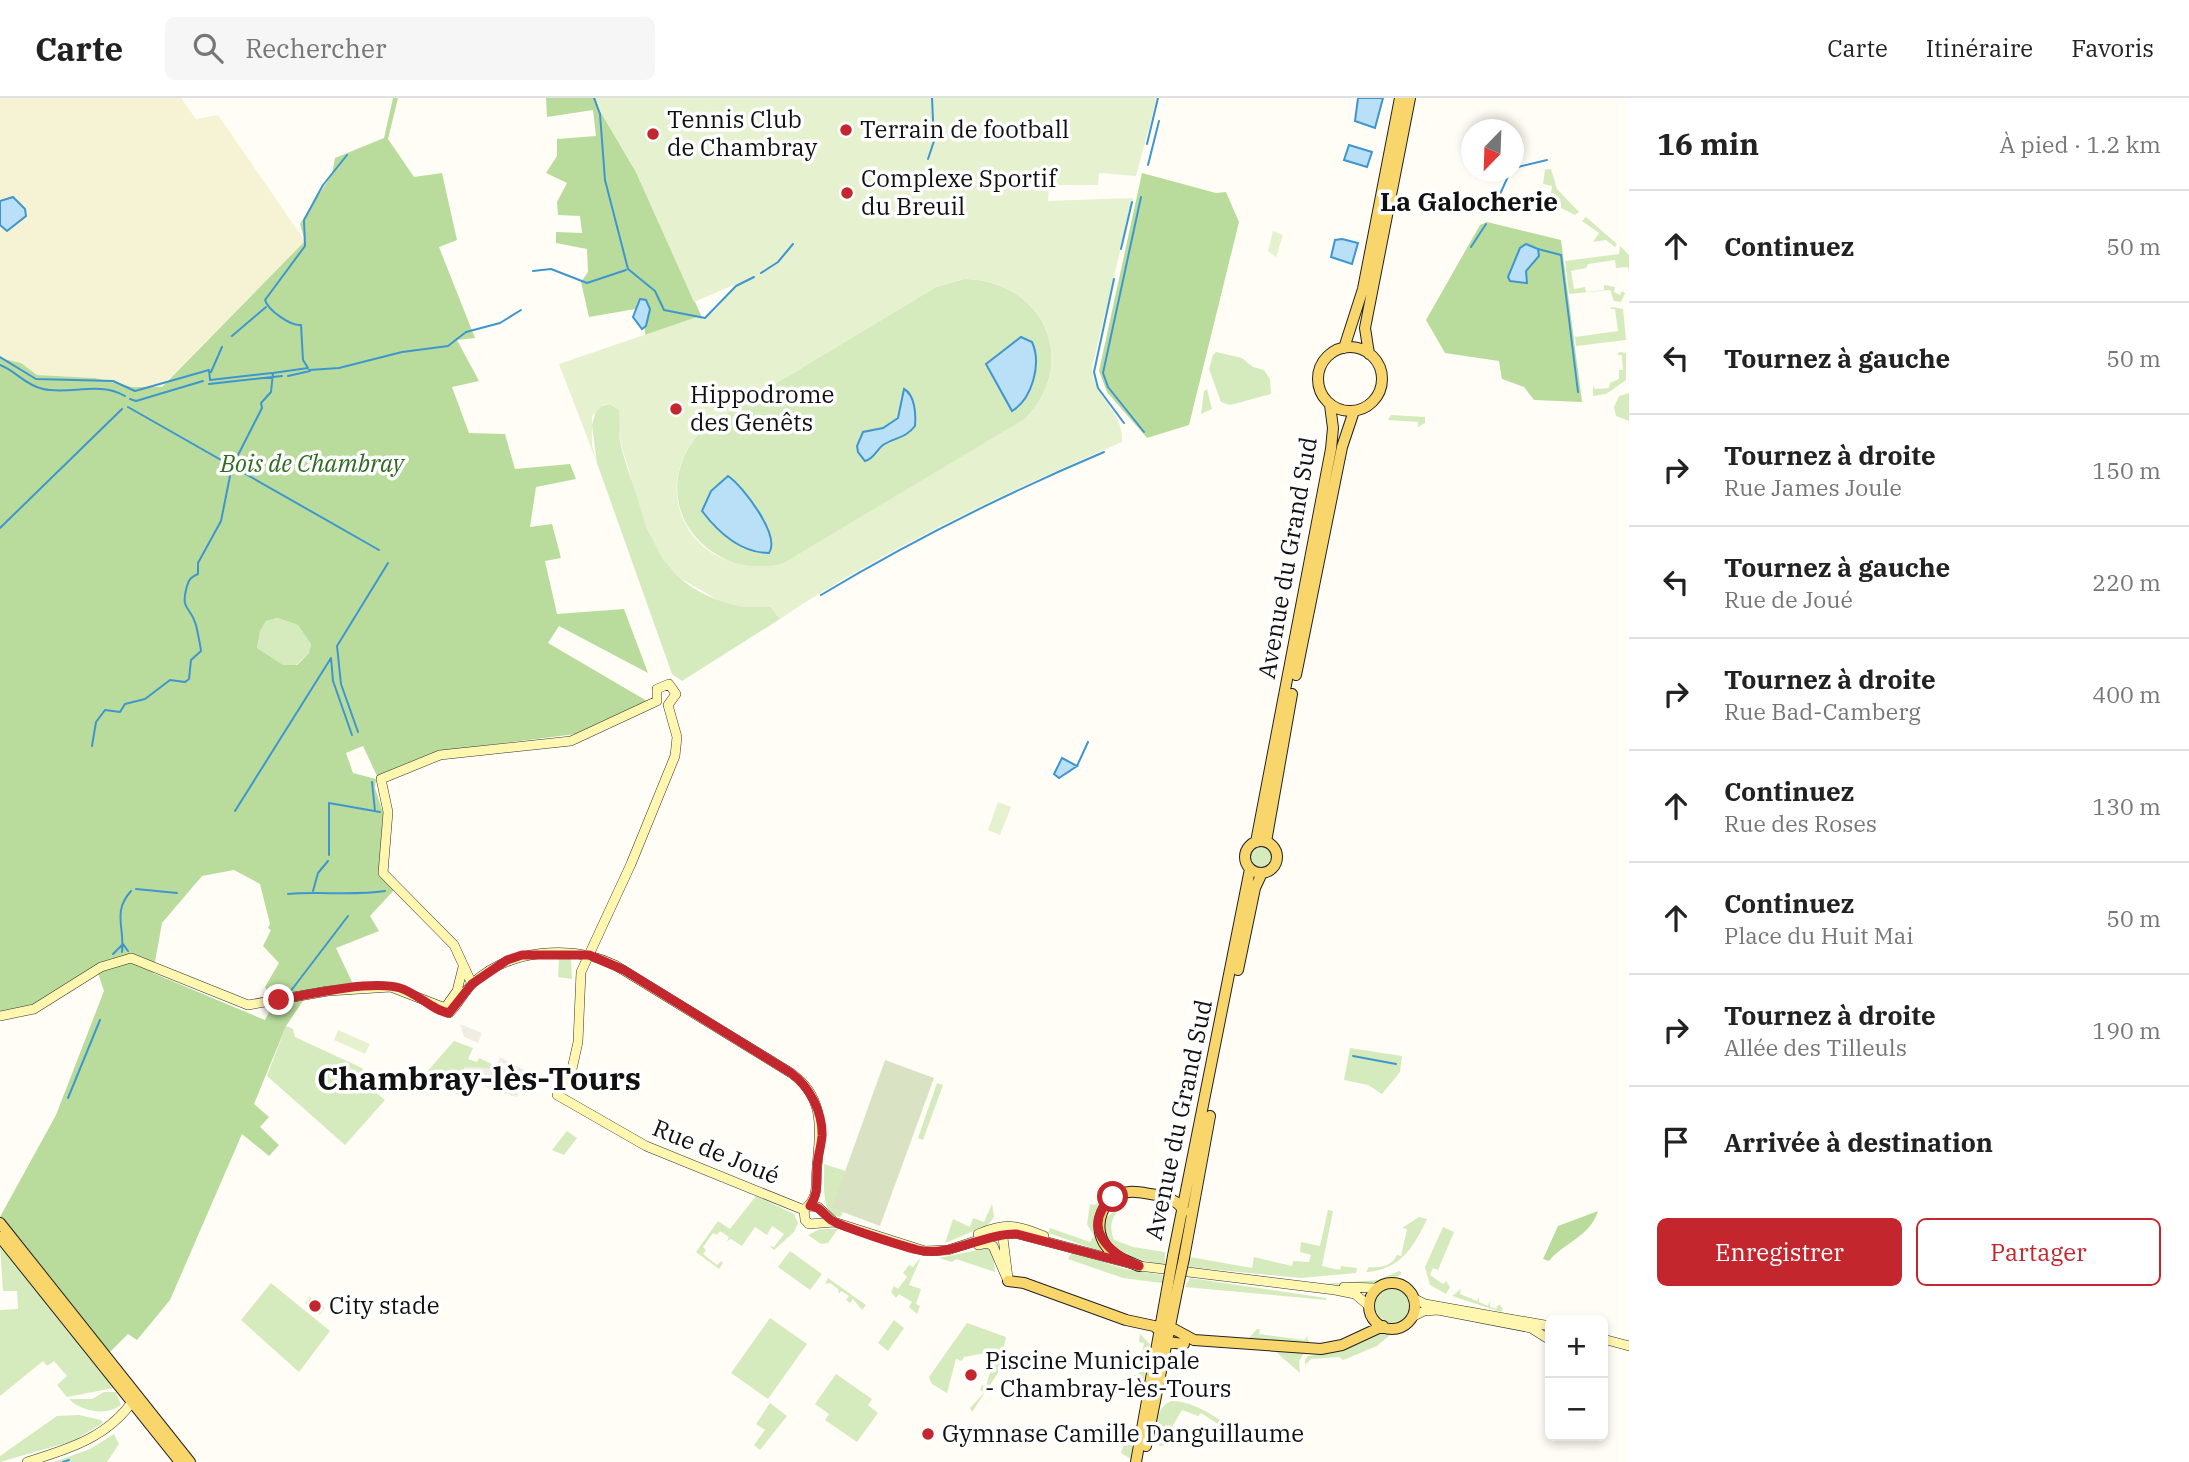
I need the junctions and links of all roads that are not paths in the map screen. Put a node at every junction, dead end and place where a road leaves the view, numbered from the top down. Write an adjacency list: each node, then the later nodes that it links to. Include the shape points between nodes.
1 (1399, 98): 3 (main road, via 1363,289)
2 (1410, 98): 4 (main road, via 1365,328)
3 (1344, 348): 4 (main road); 5 (main road, via 1327,357 1319,369 1319,387)
4 (1369, 354): 6 (main road, via 1380,368 1381,387 1371,404)
5 (1330, 404): 6 (main road); 9 (main road, Avenue du Grand Sud, via 1331,449)
6 (1353, 411): 9 (main road, Avenue du Grand Sud, via 1321,544)
7 (657, 701): 8 (street); 8 (street, via 657,689 669,684 676,694); 13 (street, via 571,741 440,755 382,779 388,812 383,873 454,945)
8 (668, 705): 12 (street, via 677,743 671,767)
9 (1261, 842): 10 (main road, via 1245,855); 11 (main road, via 1275,850 1277,859)
10 (1250, 869): 11 (main road); 18 (main road, Avenue du Grand Sud)
11 (1262, 873): 26 (main road, Avenue du Grand Sud, via 1255,888)
12 (589, 955): 14 (street, via 522,955); 17 (street, via 635,977 805,1086 822,1132 818,1191); 17 (street, Rue de Joué, via 578,983 578,1042 572,1069 557,1095 646,1146)
13 (464, 962): 14 (street); 15 (street, via 457,990)
14 (474, 982): 15 (street, via 452,1011)
15 (444, 1011): 16 (street, via 391,987 328,991 248,1005 131,958 101,967 34,1009)
16 (0, 1016)
17 (807, 1208): 19 (street, via 818,1207); 19 (street, via 807,1222)
18 (1184, 1211): 26 (main road, Avenue du Grand Sud); 27 (main road, via 1174,1200 1137,1192 1124,1192 1108,1202 1100,1219 1102,1239 1112,1252)
19 (820, 1217): 24 (street)
20 (0, 1223): 45 (main road)
21 (1001, 1231): 23 (street); 24 (street); 25 (street); 27 (street, via 1018,1226); 28 (street)
22 (0, 1237): 45 (main road)
23 (961, 1246): 24 (street); 25 (street, via 991,1244)
24 (933, 1251)
25 (998, 1257): 28 (street)
26 (1179, 1257): 29 (main road, Avenue du Grand Sud, bridge)
27 (1139, 1266): 31 (street)
28 (1007, 1280): 36 (main road); 42 (main road, via 1149,1332)
29 (1173, 1285): 33 (main road, Avenue du Grand Sud); 38 (main road, Avenue du Grand Sud)
30 (1377, 1288): 31 (street); 32 (main road, via 1399,1284); 34 (main road)
31 (1335, 1290): 34 (street, via 1355,1294)
32 (1413, 1298): 35 (main road); 37 (street)
33 (1165, 1303): 36 (main road, via 1154,1317); 38 (main road, Avenue du Grand Sud)
34 (1370, 1309): 39 (main road); 40 (main road)
35 (1412, 1317): 39 (main road, via 1399,1327); 41 (street, via 1438,1310 1531,1328)
36 (1133, 1321): 38 (main road)
37 (1545, 1325)
38 (1164, 1326): 42 (main road, Avenue du Grand Sud); 43 (main road)
39 (1383, 1326): 40 (main road)
40 (1362, 1334): 43 (main road, via 1321,1349)
41 (1545, 1337)
42 (1162, 1342): 43 (main road); 44 (main road, Avenue du Grand Sud); 51 (main road, Avenue du Grand Sud)
43 (1189, 1342): 44 (main road)
44 (1164, 1362): 52 (main road, Avenue du Grand Sud)
45 (134, 1399): 46 (main road); 47 (street); 50 (main road)
46 (142, 1416): 47 (street); 49 (main road)
47 (115, 1420): 48 (street, via 79,1445)
48 (27, 1462)
49 (180, 1462)
50 (190, 1462)
51 (1136, 1462)
52 (1142, 1462)

